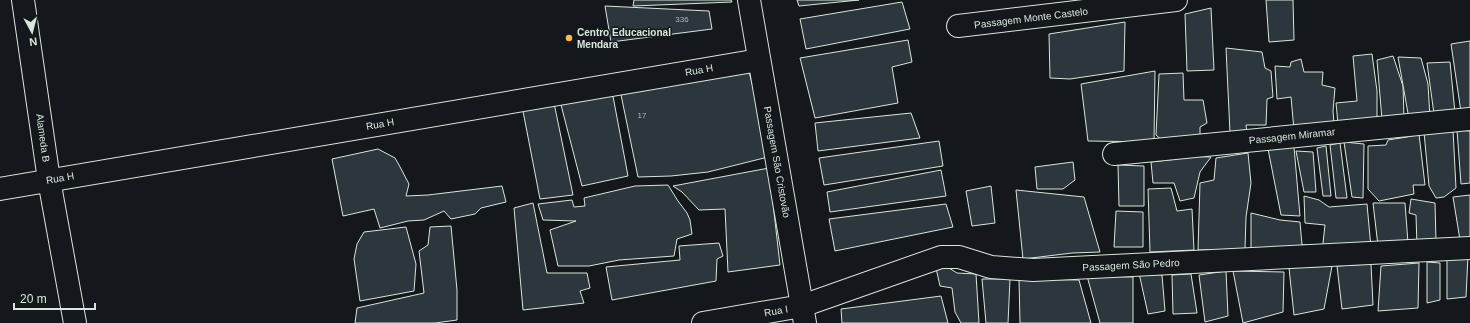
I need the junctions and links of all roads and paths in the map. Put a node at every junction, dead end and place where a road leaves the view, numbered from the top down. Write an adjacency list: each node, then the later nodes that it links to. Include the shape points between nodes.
1 (23, 0): 8 (street, Alameda B)
2 (749, 0): 5 (street, Passagem São Cristovão)
3 (1176, 0): 4 (street, Passagem Monte Castelo)
4 (958, 26)
5 (759, 60): 8 (street, Rua H); 11 (street, Passagem São Cristovão)
6 (1470, 119): 7 (street, Passagem Miramar)
7 (1114, 154)
8 (49, 180): 9 (street, Rua H); 12 (street, Alameda B)
9 (0, 189)
10 (1470, 248): 11 (street, Passagem São Pedro, via 1033,270 991,267 959,256 941,257)
11 (804, 315): 13 (street, Rua I)
12 (75, 323)
13 (703, 323)

